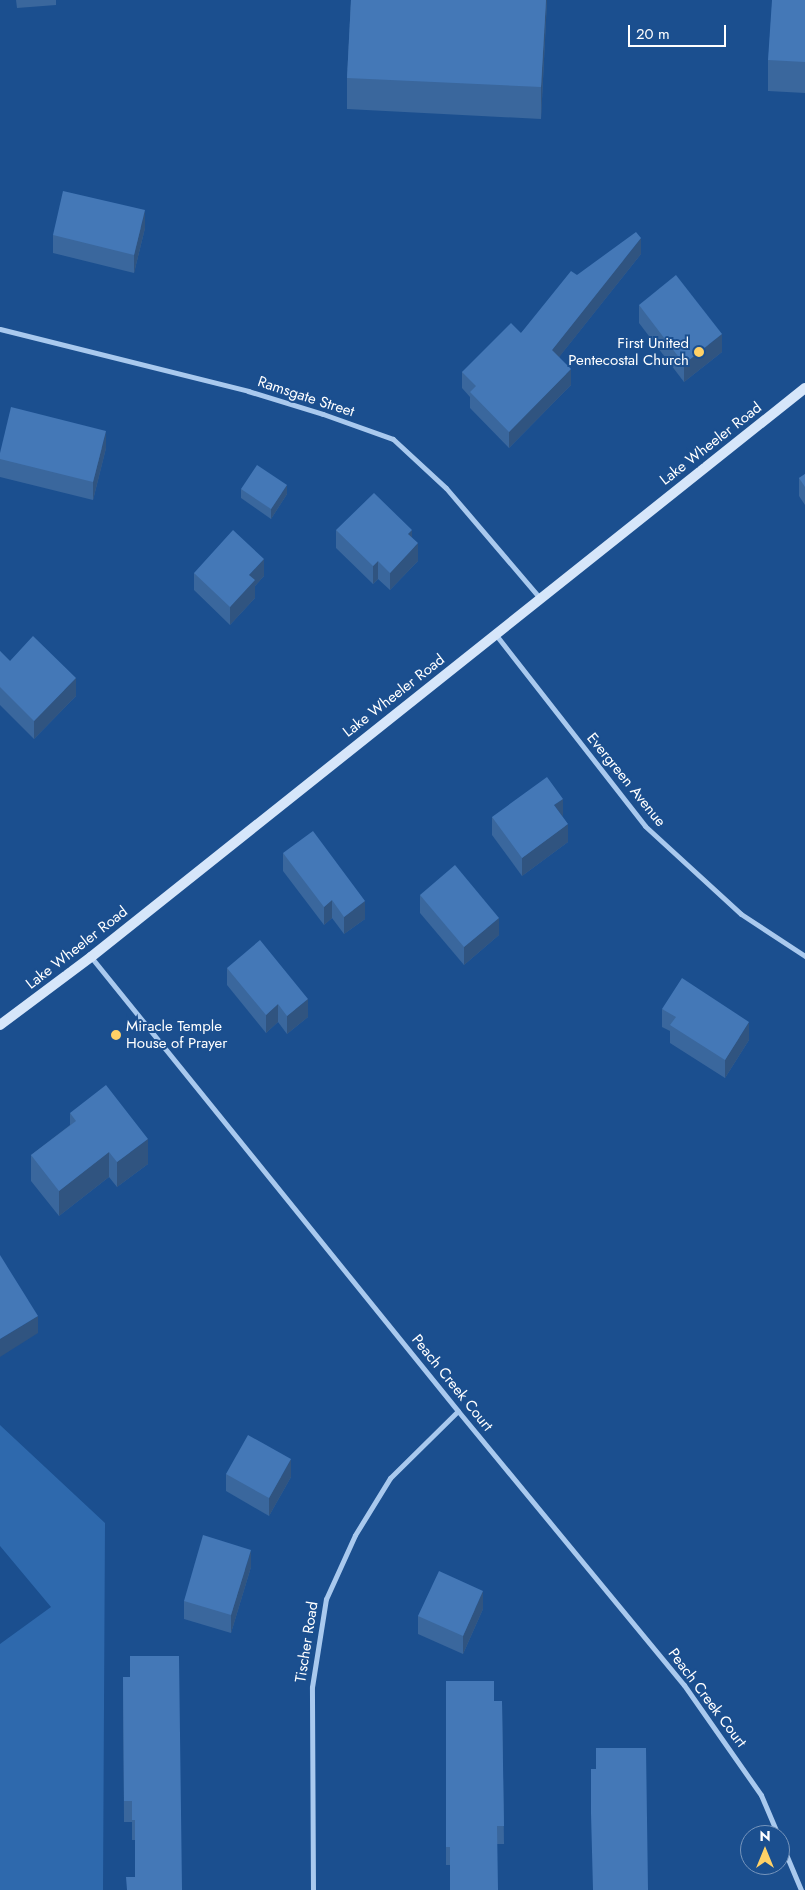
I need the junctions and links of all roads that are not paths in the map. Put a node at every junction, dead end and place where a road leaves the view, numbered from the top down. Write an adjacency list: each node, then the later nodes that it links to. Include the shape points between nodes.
1 (0, 329): 3 (street, Ramsgate Street, via 248,391 393,439 446,488)
2 (805, 388): 3 (main road, Lake Wheeler Road)
3 (540, 598): 4 (main road, Lake Wheeler Road)
4 (496, 635): 5 (street, Evergreen Avenue, via 645,826 741,914); 6 (main road, Lake Wheeler Road)
5 (805, 956)
6 (91, 957): 7 (main road, Lake Wheeler Road); 8 (street, Peach Creek Court)
7 (0, 1025)
8 (458, 1411): 9 (street, Peach Creek Court, via 684,1685 761,1795); 11 (street, Tischer Road, via 390,1478 355,1535 326,1599 312,1687)
9 (774, 1825)
10 (790, 1864): 12 (street)
11 (313, 1890)
12 (801, 1890)

